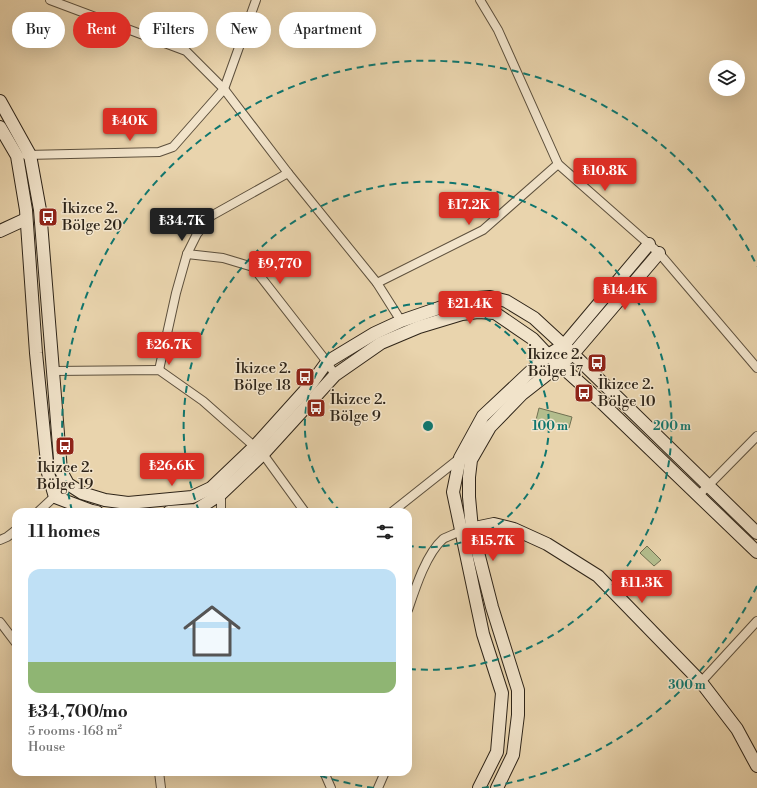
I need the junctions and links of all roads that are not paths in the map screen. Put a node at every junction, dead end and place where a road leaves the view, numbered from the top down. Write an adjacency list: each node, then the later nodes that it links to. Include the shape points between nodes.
1 (50, 0): 4 (street, via 186,51)
2 (256, 0): 4 (street)
3 (480, 0): 9 (street, via 498,30)
4 (224, 89): 7 (street, via 173,147 159,152); 10 (street)
5 (0, 102): 7 (main road)
6 (0, 127): 8 (main road)
7 (30, 155): 8 (street); 25 (main road, via 40,210)
8 (17, 156): 11 (main road)
9 (558, 164): 13 (street); 16 (street, via 483,230)
10 (288, 173): 15 (street, via 211,216 197,234); 16 (street)
11 (26, 219): 12 (main road); 33 (main road, via 48,473)
12 (0, 231)
13 (649, 244): 14 (street); 18 (main road)
14 (659, 253): 20 (main road); 23 (street)
15 (187, 254): 21 (street, via 223,258 253,267); 24 (street)
16 (377, 283): 17 (street)
17 (401, 321): 18 (main road, via 465,300 490,297 506,301 534,318); 21 (main road)
18 (564, 345): 19 (main road); 20 (main road)
19 (548, 354): 22 (main road); 26 (main road, via 533,339 495,313 478,312 462,314 419,327 381,343); 29 (main road, via 483,416)
20 (573, 354): 22 (main road); 31 (main road)
21 (326, 362): 26 (street); 28 (main road)
22 (560, 364): 34 (main road); 42 (main road, via 522,394 490,427 478,446 471,460)
23 (757, 368)
24 (159, 370): 25 (street); 28 (street, via 203,401)
25 (53, 371): 30 (main road, via 61,470)
26 (334, 375): 28 (main road)
27 (757, 436): 31 (street)
28 (259, 450): 32 (main road); 37 (main road, via 211,488 192,498); 40 (street)
29 (460, 458): 41 (street); 42 (main road, via 453,492)
30 (68, 484): 33 (street); 37 (main road, via 82,493)
31 (708, 486): 34 (street); 44 (main road)
32 (221, 494): 38 (main road); 39 (street)
33 (55, 496): 35 (street); 36 (main road)
34 (698, 496): 46 (main road)
35 (42, 508)
36 (85, 508)
37 (128, 508)
38 (199, 508)
39 (221, 508)
40 (302, 508)
41 (397, 508)
42 (467, 530): 47 (street, via 444,539 433,552 416,583); 51 (main road, via 494,524 514,529 547,544 598,576); 59 (main road, via 483,634 502,693 497,752); 60 (main road, via 518,690 513,755)
43 (12, 533): 45 (street)
44 (757, 533)
45 (0, 540)
46 (757, 552)
47 (412, 596)
48 (757, 621): 51 (street)
49 (0, 622): 50 (street)
50 (12, 638)
51 (701, 682): 52 (main road, via 737,729)
52 (757, 766)
53 (160, 776): 56 (street)
54 (326, 776): 57 (street)
55 (383, 776): 58 (street)
56 (161, 788)
57 (331, 788)
58 (378, 788)
59 (480, 788)
60 (497, 788)

